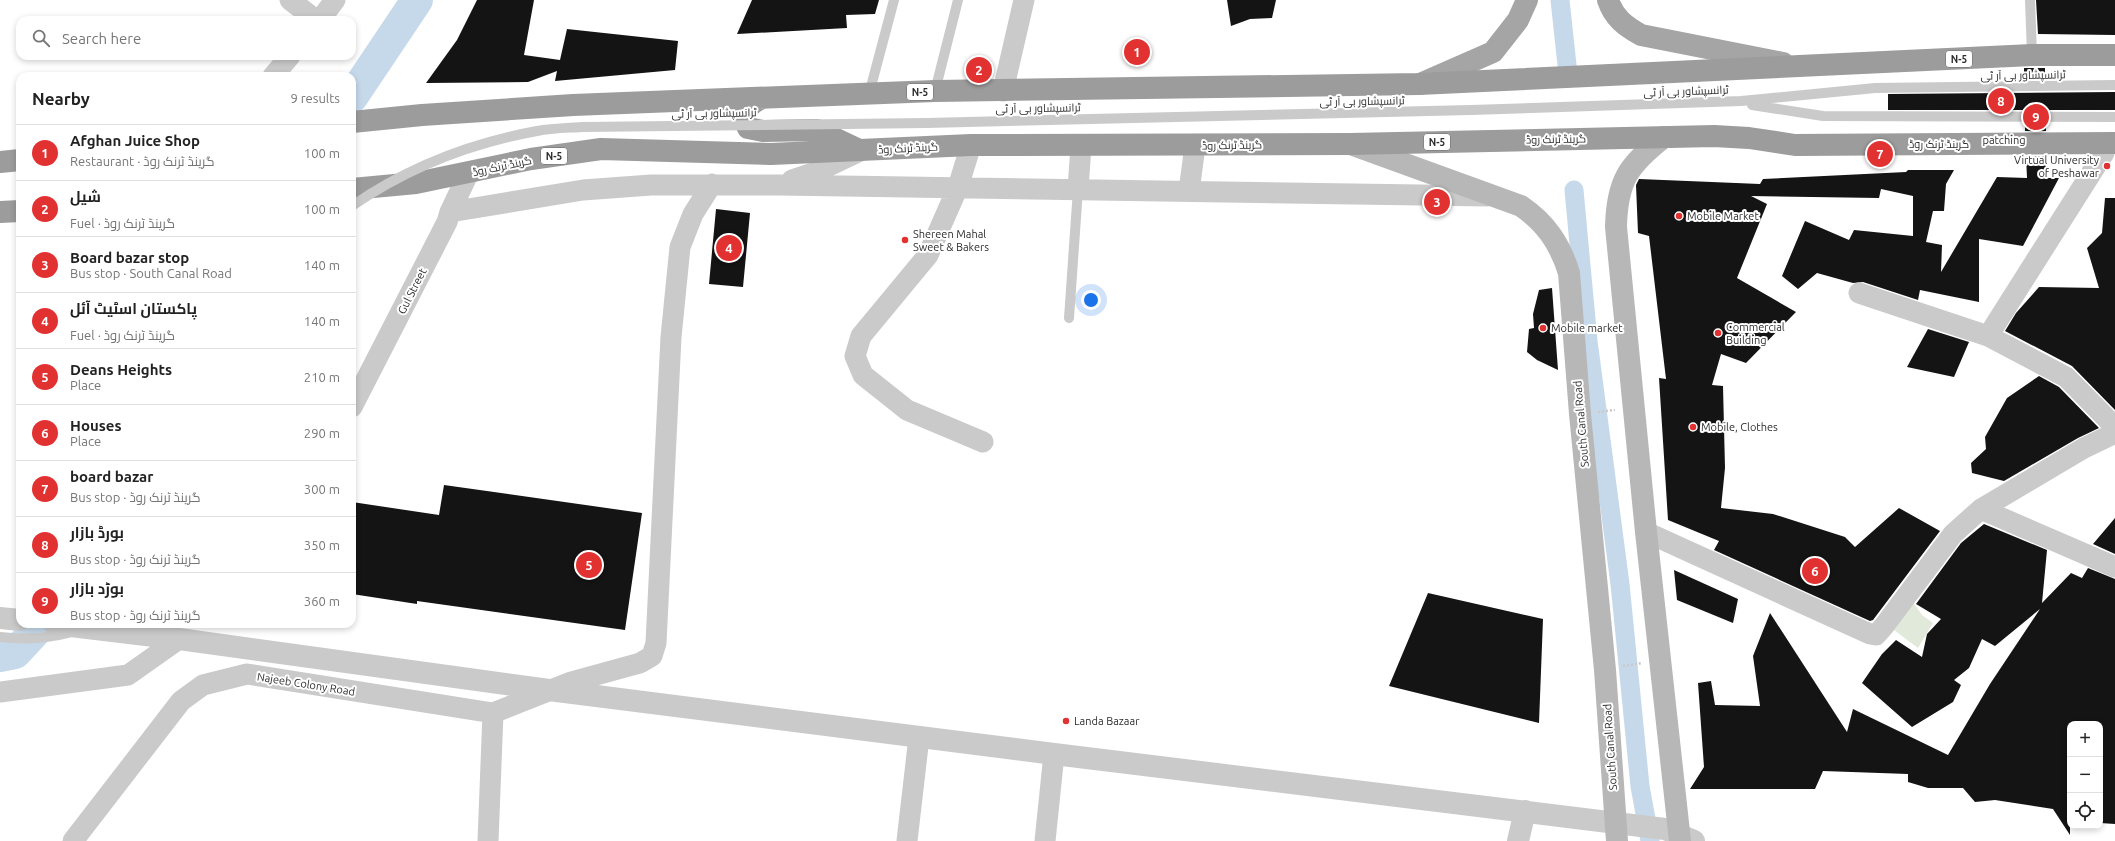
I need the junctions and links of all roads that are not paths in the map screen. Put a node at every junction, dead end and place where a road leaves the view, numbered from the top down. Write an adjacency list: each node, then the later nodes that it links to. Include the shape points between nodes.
1 (290, 0): 9 (street)
2 (335, 0): 10 (street)
3 (894, 0): 20 (lane)
4 (958, 0): 18 (lane)
5 (1024, 0): 19 (street)
6 (1526, 0): 16 (main road, via 1518,20 1493,52)
7 (1608, 0): 14 (main road, via 1614,15 1624,26 1641,35)
8 (2030, 0): 11 (lane)
9 (311, 16)
10 (323, 16)
11 (2032, 55): 12 (highway, N-5); 14 (highway, N-5)
12 (2115, 55)
13 (287, 60): 15 (street)
14 (1804, 66): 16 (highway, N-5)
15 (276, 72)
16 (1419, 84): 19 (highway, N-5)
17 (2115, 85): 22 (lane, ٹرانسپشاور بی آر ٹی, via 1875,88)
18 (935, 91): 19 (highway, N-5); 20 (highway, N-5)
19 (1002, 91)
20 (869, 94): 21 (highway, N-5)
21 (762, 98): 24 (highway, N-5, via 573,105); 31 (highway, via 751,104 747,110 744,119 748,128 763,131 817,130)
22 (1741, 101): 23 (lane, ٹرانسپشاور بی آر ٹی, via 1823,116); 43 (lane, ٹرانسپشاور بی آر ٹی, bridge, via 926,123 582,127 538,131 471,147 440,158 403,176)
23 (2115, 117)
24 (356, 122)
25 (1350, 144): 28 (highway, گرینڈ ٹرنک روڈ / N-5); 29 (highway, گرینڈ ٹرنک روڈ / N-5, via 1615,138); 42 (main road, South Canal Road)
26 (971, 146): 27 (highway, گرینڈ ٹرنک روڈ / N-5); 31 (highway, گرینڈ ٹرنک روڈ / N-5); 39 (street)
27 (1081, 146): 28 (highway, گرینڈ ٹرنک روڈ / N-5); 40 (street)
28 (1195, 146): 41 (street)
29 (1654, 146): 30 (highway, گرینڈ ٹرنک روڈ / N-5, via 1714,136 1795,145); 55 (main road, via 1626,174 1619,192 1616,227 1636,407)
30 (2111, 150): 32 (lane, patching); 49 (street)
31 (860, 151): 35 (highway, گرینڈ ٹرنک روڈ / N-5, via 771,154 601,149 531,159); 37 (street, via 816,172)
32 (1796, 151)
33 (16, 160): 34 (highway)
34 (0, 162)
35 (469, 172): 38 (highway, گرینڈ ٹرنک روڈ / N-5, bridge, via 416,183); 46 (street, Gul Street)
36 (712, 184): 37 (street); 46 (street, via 583,190); 63 (street, via 693,214 680,247 670,345 656,643 652,656 640,663)
37 (779, 185): 39 (street)
38 (356, 188)
39 (958, 188): 40 (street); 53 (street, via 928,255 861,336 855,356 863,375 907,410)
40 (1078, 189): 41 (street); 48 (lane)
41 (1189, 191): 42 (street)
42 (1498, 196): 69 (main road, South Canal Road, via 1521,206 1549,230 1562,253 1569,273)
43 (356, 204)
44 (16, 211): 45 (highway)
45 (0, 212)
46 (450, 212): 50 (street, Gul Street)
47 (1859, 293): 49 (street)
48 (1069, 318)
49 (1988, 336): 51 (street, via 2066,377)
50 (356, 399)
51 (2115, 427)
52 (2115, 433): 54 (street, via 2084,448)
53 (984, 442)
54 (1981, 509): 55 (street, via 1953,534 1876,635); 56 (street)
55 (1646, 532): 70 (main road)
56 (2115, 567)
57 (0, 618): 58 (street)
58 (16, 620)
59 (82, 628): 61 (lane, bridge, via 41,639)
60 (89, 628): 62 (street, bridge)
61 (0, 637)
62 (179, 638): 63 (street); 64 (street, via 128,675)
63 (549, 690): 65 (street); 66 (street)
64 (0, 692)
65 (493, 713): 71 (street, Najeeb Colony Road, via 246,674 203,685 181,701); 72 (street)
66 (919, 737): 67 (street); 73 (street)
67 (1054, 754): 68 (street); 74 (street)
68 (1525, 811): 69 (street); 75 (street)
69 (1618, 829): 70 (street)
70 (1679, 836)
71 (73, 841)
72 (488, 841)
73 (907, 841)
74 (1045, 841)
75 (1518, 841)

